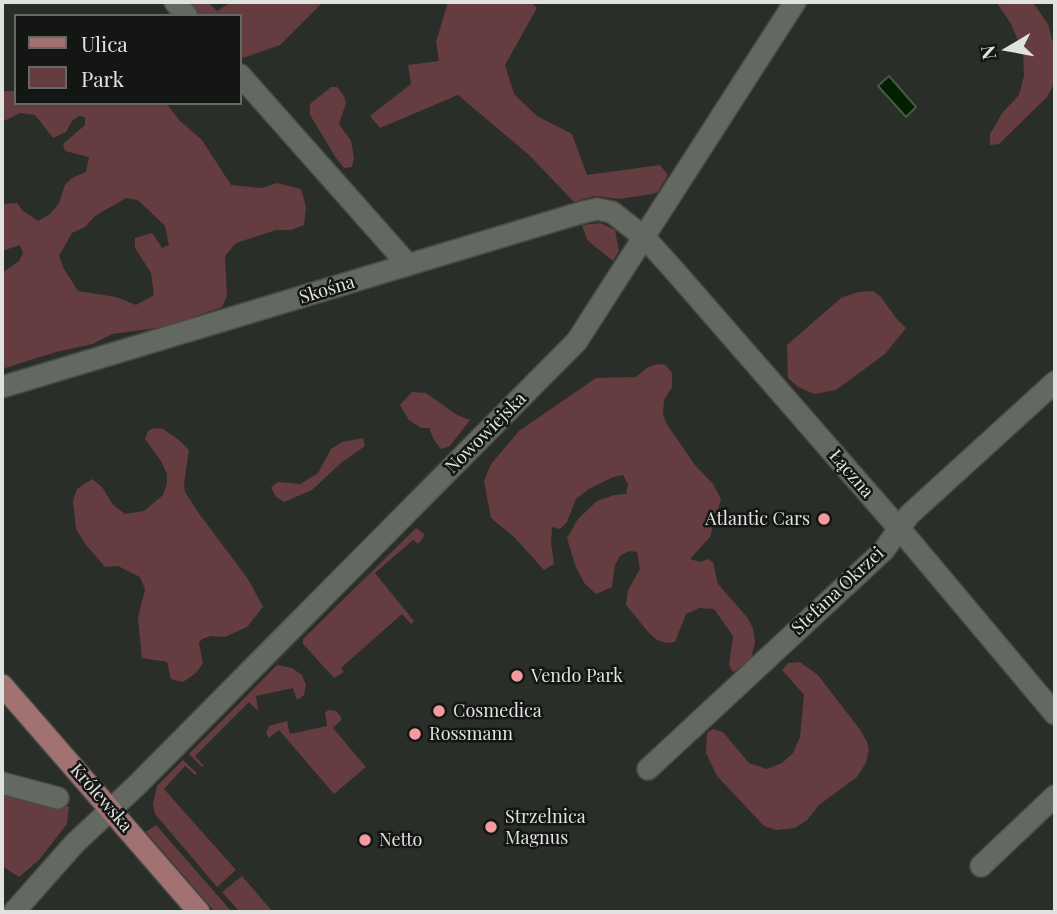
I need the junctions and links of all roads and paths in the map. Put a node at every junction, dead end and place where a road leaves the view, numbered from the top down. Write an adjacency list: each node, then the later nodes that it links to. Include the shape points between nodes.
1 (795, 2): 3 (street, Nowowiejska)
2 (242, 77): 4 (street)
3 (645, 238): 4 (street, Skośna, via 618,215 597,209); 7 (street, Łączna); 14 (street, Nowowiejska, via 577,341)
4 (405, 266): 6 (street, Skośna)
5 (1055, 382): 7 (street, Stefana Okrzei)
6 (2, 387)
7 (898, 528): 9 (street, Łączna); 10 (street, Stefana Okrzei, via 884,550)
8 (2, 685): 14 (main road, Królewska)
9 (1055, 714)
10 (648, 769)
11 (2, 783): 13 (street)
12 (1055, 796): 15 (street)
13 (58, 798)
14 (110, 809): 16 (street, Nowowiejska); 17 (main road, Królewska)
15 (981, 866)
16 (14, 912)
17 (199, 912)

